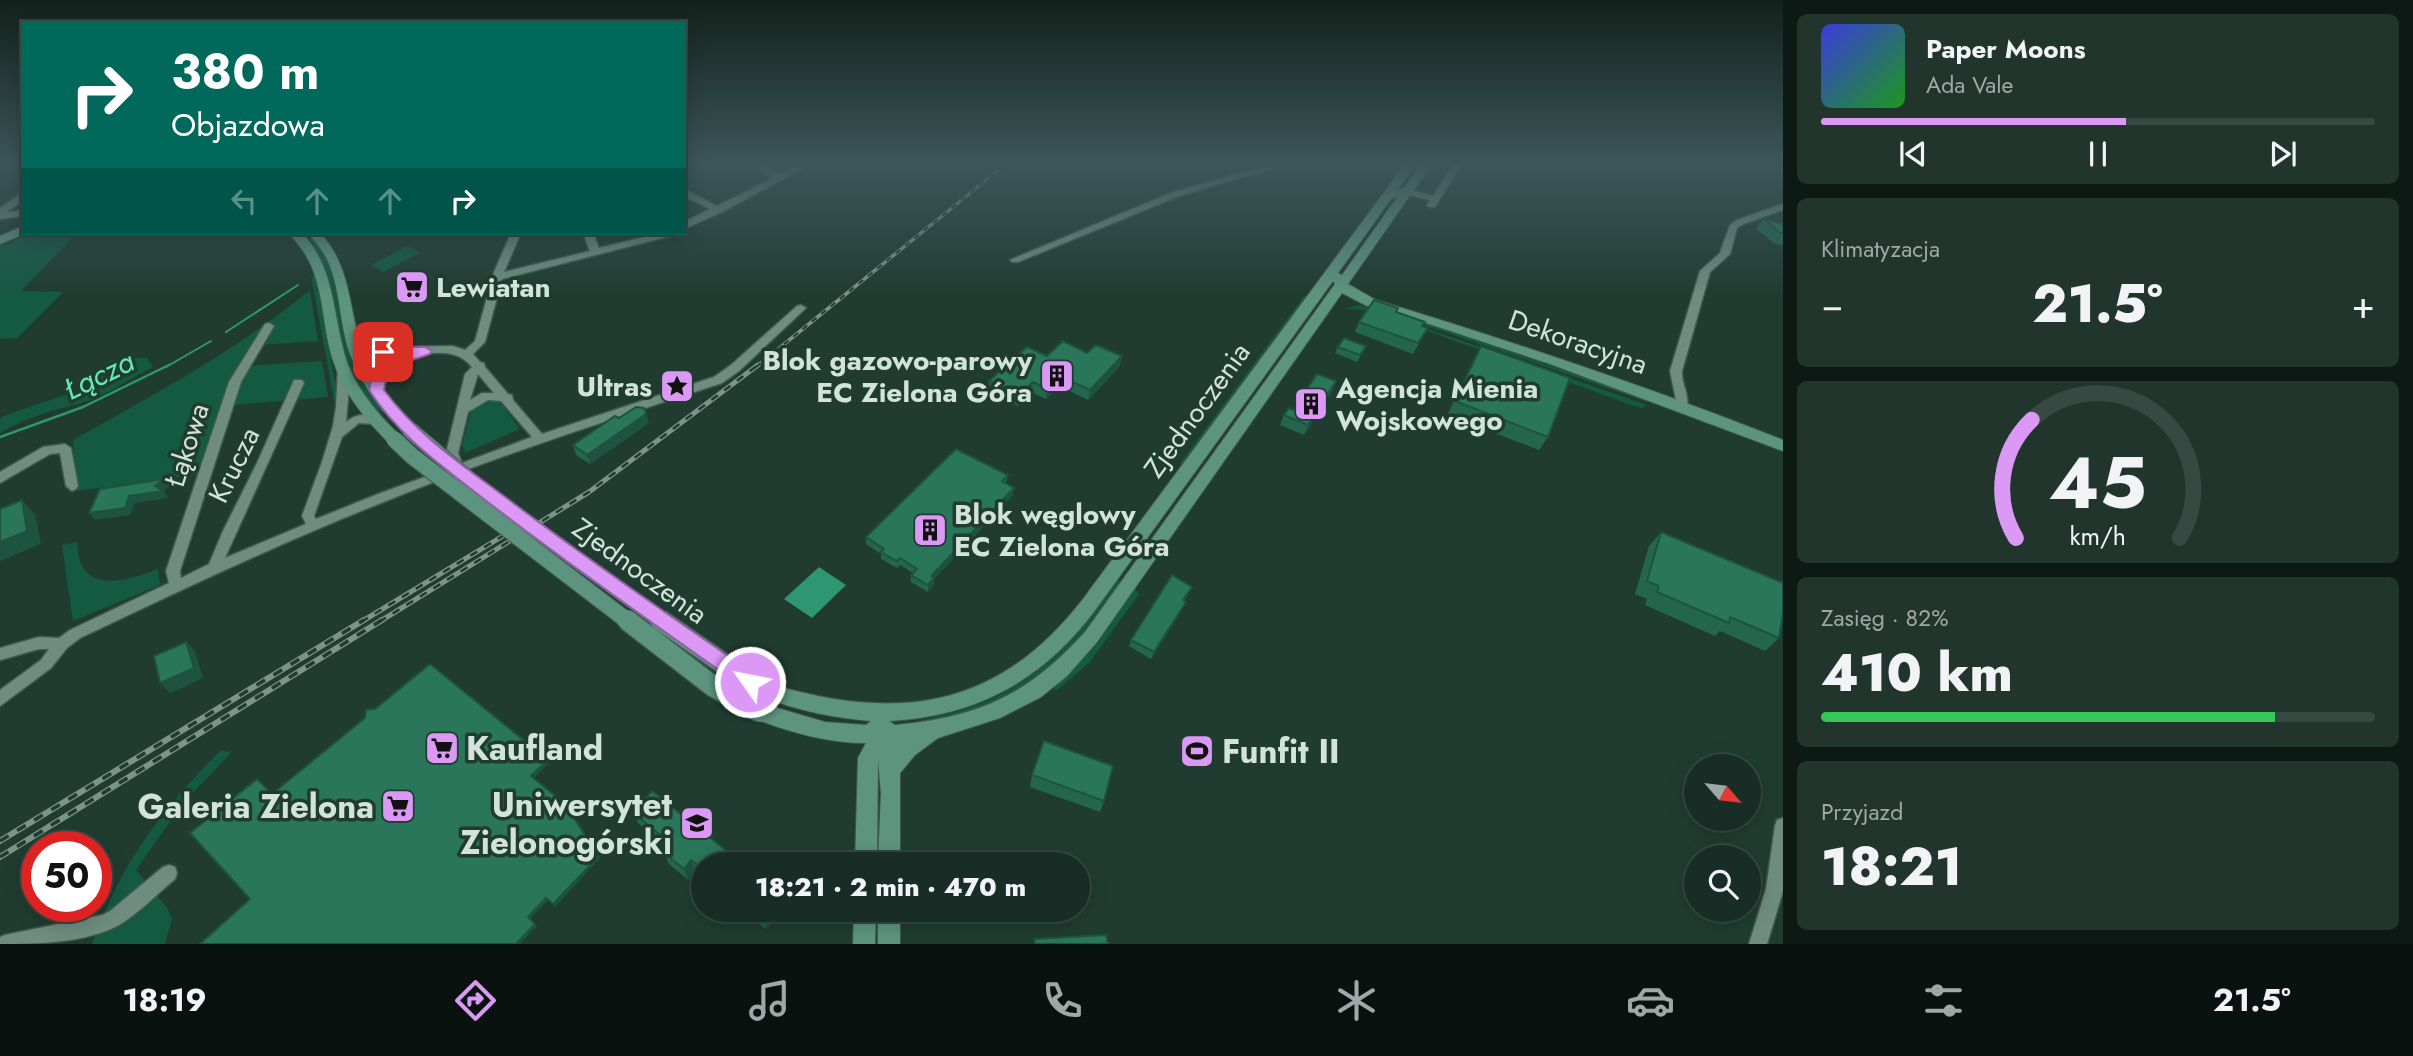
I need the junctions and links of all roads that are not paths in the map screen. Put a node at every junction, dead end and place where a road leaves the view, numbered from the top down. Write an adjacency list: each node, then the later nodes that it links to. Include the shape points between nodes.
1 (715, 208): 7 (street)
2 (723, 208): 7 (street)
3 (1142, 208): 21 (street)
4 (1379, 208): 22 (main road, Zjednoczenia)
5 (1397, 208): 23 (main road, Zjednoczenia)
6 (1780, 208): 39 (street, Dekoracyjna, via 1733,227 1725,254 1705,271 1676,371)
7 (719, 210): 11 (street)
8 (21, 214): 9 (street)
9 (0, 215)
10 (21, 224): 12 (main road)
11 (686, 225)
12 (0, 229)
13 (21, 231): 19 (main road)
14 (297, 235): 34 (main road, Zjednoczenia, via 311,249 320,270)
15 (316, 235): 30 (main road, Zjednoczenia, via 336,264)
16 (515, 235): 24 (street)
17 (588, 235): 20 (street)
18 (664, 235): 20 (street)
19 (0, 238)
20 (596, 253): 24 (street)
21 (1015, 260)
22 (1339, 262): 25 (main road, via 1336,275); 26 (main road, Zjednoczenia)
23 (1356, 266): 25 (main road, Zjednoczenia); 27 (main road)
24 (498, 277): 33 (street, via 480,342)
25 (1342, 286): 26 (main road); 27 (main road, Dekoracyjna); 31 (main road, Zjednoczenia)
26 (1316, 294): 55 (main road, Zjednoczenia, via 1068,631 1020,674 986,694)
27 (1362, 294): 31 (main road, via 1344,300); 39 (main road, Dekoracyjna)
28 (801, 309): 43 (street, via 718,380)
29 (269, 326): 50 (street, Łąkowa, via 235,382 218,426 173,571)
30 (351, 332): 32 (street, via 377,351); 37 (main road, Zjednoczenia)
31 (1309, 332): 56 (main road, Zjednoczenia, via 1070,661 1045,684 1002,709)
32 (425, 351): 33 (street, via 453,350); 37 (street, via 388,364 378,376)
33 (467, 355): 35 (street)
34 (341, 366): 41 (main road, Zjednoczenia); 42 (street, via 343,401)
35 (480, 366): 38 (street); 40 (street, via 471,374)
36 (298, 383): 49 (street, Krucza)
37 (376, 390): 54 (main road, Zjednoczenia, bridge, via 436,454 733,672 774,694)
38 (508, 398): 40 (street, via 486,396); 43 (street)
39 (1682, 407): 44 (main road, Dekoracyjna)
40 (464, 409): 45 (street, via 452,453)
41 (375, 420): 42 (street, via 357,419); 57 (main road, Zjednoczenia, bridge, via 412,456 715,687 783,721)
42 (338, 434): 48 (street, via 308,516)
43 (540, 439): 45 (street)
44 (1783, 446)
45 (459, 469): 48 (street)
46 (0, 478): 47 (street, via 47,450 65,448)
47 (72, 486)
48 (313, 526): 49 (street)
49 (214, 568): 50 (street)
50 (176, 586): 51 (street)
51 (62, 644): 52 (street, via 38,643); 53 (street, via 46,664)
52 (0, 654)
53 (0, 699)
54 (845, 712): 55 (main road, Zjednoczenia); 58 (main road, via 871,725)
55 (912, 712): 58 (main road)
56 (932, 730): 58 (main road, Zjednoczenia); 60 (main road, via 906,747)
57 (835, 733): 58 (main road, Zjednoczenia); 59 (main road, via 853,740)
58 (881, 736): 59 (main road); 60 (main road)
59 (868, 758): 62 (main road)
60 (890, 773): 63 (main road)
61 (1783, 826): 70 (street, via 1775,889)
62 (866, 852)
63 (889, 852)
64 (169, 873): 67 (street, via 104,923)
65 (865, 922): 68 (main road)
66 (889, 922): 69 (main road)
67 (5, 944)
68 (864, 944)
69 (889, 944)
70 (1758, 944)

